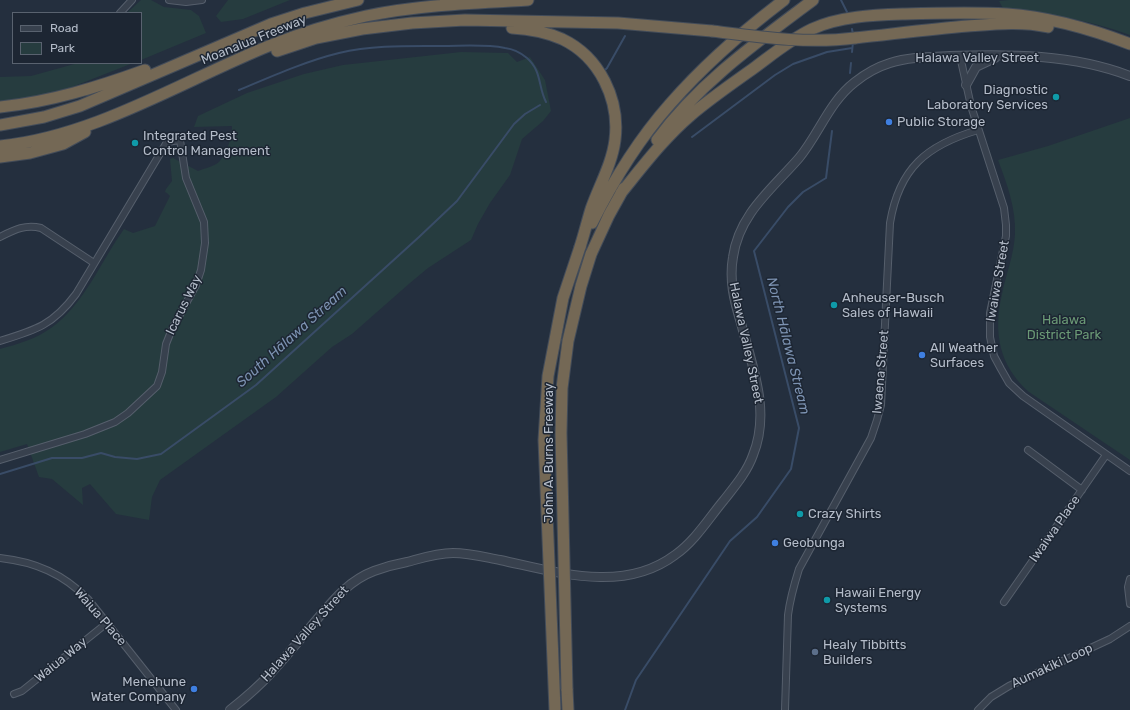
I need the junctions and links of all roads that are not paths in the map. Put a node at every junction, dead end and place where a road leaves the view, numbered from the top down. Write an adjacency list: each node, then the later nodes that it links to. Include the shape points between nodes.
1 (132, 0): 8 (street)
2 (168, 0): 3 (street)
3 (202, 0)
4 (358, 0): 10 (highway, Moanalua Freeway, via 305,13)
5 (528, 0): 16 (highway, Moanalua Freeway, via 423,7 365,16 270,46)
6 (784, 0): 25 (highway, John A. Burns Freeway, via 733,41 669,105 632,154)
7 (813, 0): 23 (highway, John A. Burns Freeway, via 730,64 701,90 667,126)
8 (121, 12)
9 (362, 29): 11 (highway, bridge, via 465,20 618,23 821,41 947,28 1020,24 1042,26); 16 (highway, via 316,38); 25 (highway, via 444,24 526,29 554,36 580,50 599,72 609,91 614,110 615,140)
10 (236, 38): 17 (highway, via 106,84 43,101); 19 (highway, Moanalua Freeway, via 80,106 44,117)
11 (1130, 45): 23 (highway, via 1082,27 1008,14 951,12 892,15 853,18 826,24 795,39 701,107 661,145)
12 (960, 56): 13 (street, Halawa Valley Street); 15 (street, Iwaiwa Street); 41 (street, Halawa Valley Street, via 902,60 880,67 856,81 834,104 808,147 755,206 738,235 731,282 758,388 761,414 759,436 753,455 738,482 683,549 648,570 607,578 578,576 452,553 426,556 377,570 345,588 269,675)
13 (1000, 56): 14 (street, Halawa Valley Street, via 1070,60); 15 (street, via 976,67)
14 (1130, 76)
15 (966, 85): 20 (street, Iwaiwa Street)
16 (173, 88): 18 (highway, Moanalua Freeway)
17 (0, 106)
18 (118, 113): 21 (highway, Moanalua Freeway, via 50,138); 22 (highway, via 63,144 30,153)
19 (0, 125)
20 (978, 130): 29 (street, Iwaiwa Street, via 1002,202 1006,225 990,313 990,337 994,356 1009,382 1022,396); 44 (street, Iwaena Street, via 952,138 925,156 906,177 894,202 890,223 881,405 871,438 799,570 793,587 788,615)
21 (0, 146)
22 (0, 157)
23 (621, 193): 43 (highway, John A. Burns Freeway, bridge, via 591,254 581,286 568,341 562,388)
24 (0, 238): 26 (street, via 16,229 33,226 49,233)
25 (580, 247): 42 (highway, John A. Burns Freeway, bridge, via 563,298 548,376 544,440)
26 (94, 263): 27 (street, Icarus Way, via 76,294 60,313 32,331); 30 (street, Icarus Way, via 167,142 180,140 186,178 204,222 205,243 196,285 166,344 157,386 115,422)
27 (0, 341)
28 (1028, 450): 32 (street)
29 (1106, 455): 31 (street, Iwaiwa Street); 32 (street, Iwaiwa Place)
30 (0, 460)
31 (1130, 471)
32 (1082, 490): 35 (street, Iwaiwa Place)
33 (0, 558): 37 (street, Waiua Place, via 29,563 60,576 79,590)
34 (1130, 579): 36 (street)
35 (1004, 602)
36 (1130, 604)
37 (107, 623): 39 (street, Waiua Way, via 22,691); 40 (street, Waiua Place)
38 (1130, 626): 45 (street, Aumakiki Loop, via 1110,639 1009,686 991,697)
39 (14, 694)
40 (176, 710)
41 (230, 710)
42 (555, 710)
43 (568, 710)
44 (785, 710)
45 (978, 710)

